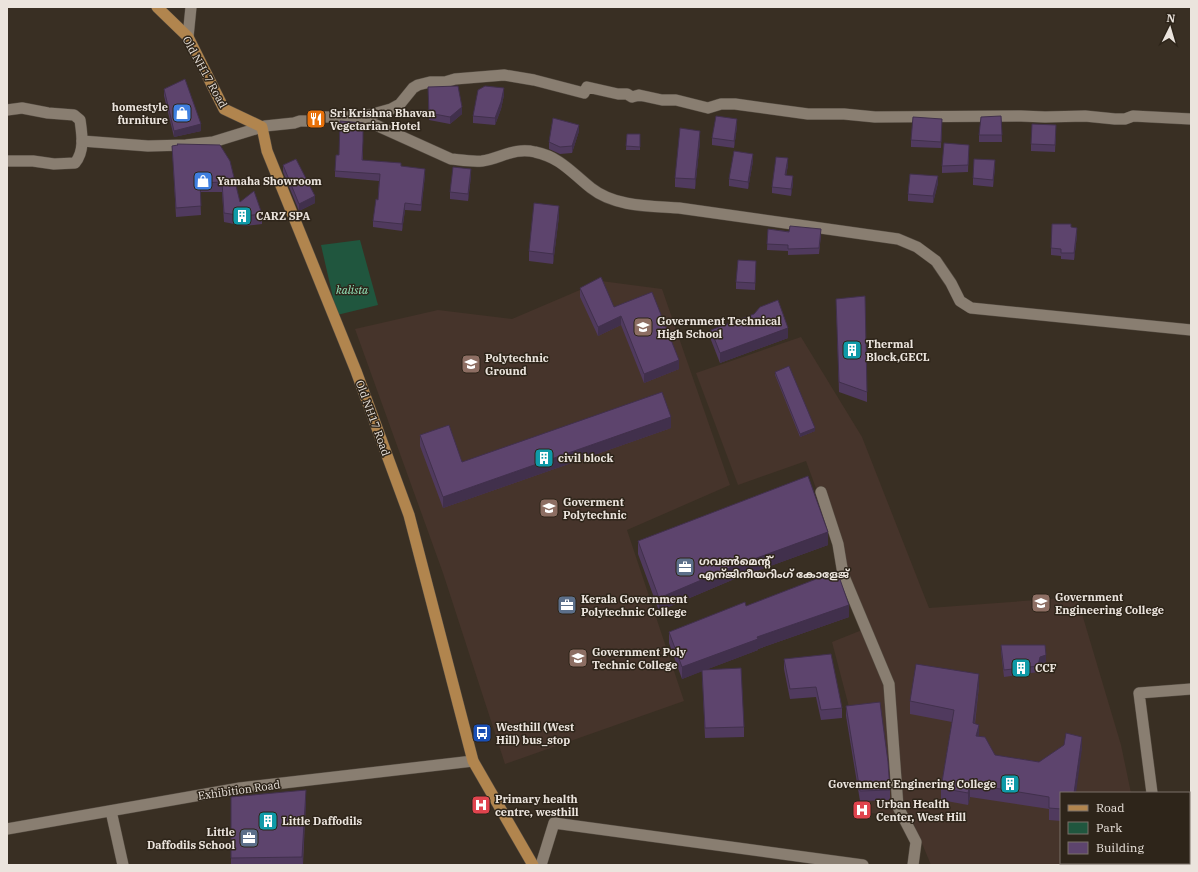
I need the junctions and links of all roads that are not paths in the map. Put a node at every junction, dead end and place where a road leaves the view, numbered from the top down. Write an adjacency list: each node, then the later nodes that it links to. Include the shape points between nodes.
1 (157, 7): 3 (main road, Old NH17 Road)
2 (191, 7): 3 (street)
3 (188, 37): 7 (main road, Old NH17 Road, via 224,109)
4 (7, 110): 8 (street, via 22,108 74,115 80,120)
5 (358, 117): 6 (street, via 391,109 400,104 418,85 504,75 558,85 584,93 587,87 632,97 639,95 676,100 708,108 721,104 736,104 809,114 884,117 1085,116 1125,119 1133,116); 7 (street, via 324,117); 10 (street, via 451,159 482,161 518,150 535,152 558,160 591,189 611,199 644,206 679,208 898,239 936,261 960,301 971,308)
6 (1191, 119)
7 (262, 127): 8 (street, via 212,142 186,145 148,146); 13 (main road, Old NH17 Road, via 267,151 356,371 409,515)
8 (82, 141): 9 (street, via 81,154 75,163)
9 (7, 161)
10 (1191, 330)
11 (821, 492): 21 (street, via 838,544 843,574 889,684 898,807 916,842)
12 (1191, 689): 14 (street, via 1139,693)
13 (473, 761): 15 (street, Exhibition Road, via 240,788); 18 (main road, Old NH17 Road)
14 (1152, 792)
15 (111, 811): 16 (street, Exhibition Road); 17 (street)
16 (7, 829)
17 (123, 865)
18 (533, 865)
19 (541, 865): 20 (street, via 554,823)
20 (863, 865)
21 (914, 865)

